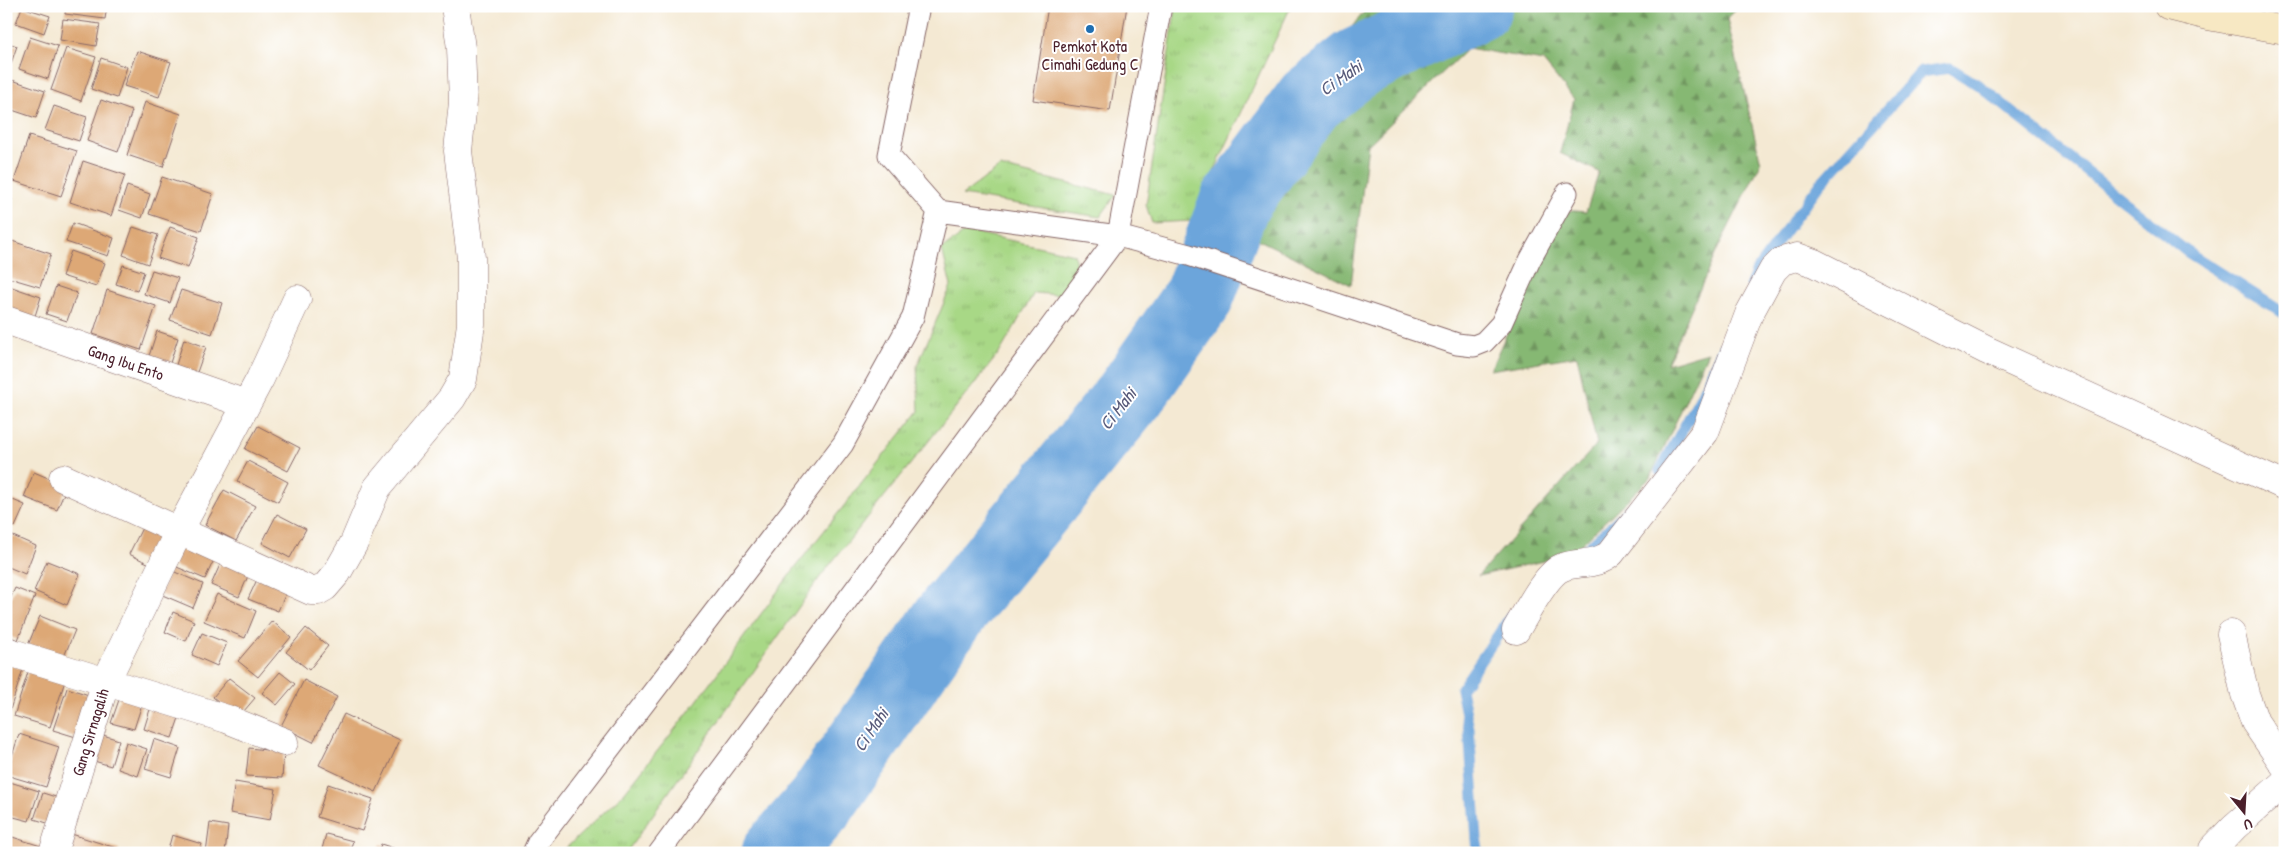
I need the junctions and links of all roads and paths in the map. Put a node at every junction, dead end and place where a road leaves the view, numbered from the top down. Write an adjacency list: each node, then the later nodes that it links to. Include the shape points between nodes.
1 (455, 6): 14 (street, via 463,102 458,152 471,258 471,324 463,380 452,398 377,488 354,543 325,587 311,591)
2 (919, 6): 7 (lane, via 889,155)
3 (1161, 6): 8 (lane)
4 (2168, 6): 5 (main road)
5 (2285, 30)
6 (1566, 194): 8 (lane, via 1530,260 1501,324 1491,337 1474,346 1457,344 1189,255)
7 (938, 211): 8 (lane); 23 (lane, via 913,317 843,444 538,842)
8 (1118, 236): 24 (lane)
9 (297, 299): 11 (street)
10 (6, 320): 11 (street, Gang Ibu Ento)
11 (246, 404): 14 (street)
12 (63, 478): 14 (street)
13 (2285, 486): 15 (street, via 1986,350 1797,257 1782,261 1773,270 1749,314 1705,432 1611,553 1596,562 1574,564 1556,571)
14 (180, 531): 18 (street)
15 (1516, 630)
16 (2231, 634): 20 (street, via 2255,722)
17 (6, 651): 18 (street, Gang Sirnagalih)
18 (106, 681): 19 (street, via 227,719); 22 (street, Gang Sirnagalih)
19 (284, 742)
20 (2285, 766)
21 (2285, 782): 25 (street, via 2234,827 2213,849)
22 (53, 853)
23 (533, 853)
24 (659, 853)
25 (2213, 853)

